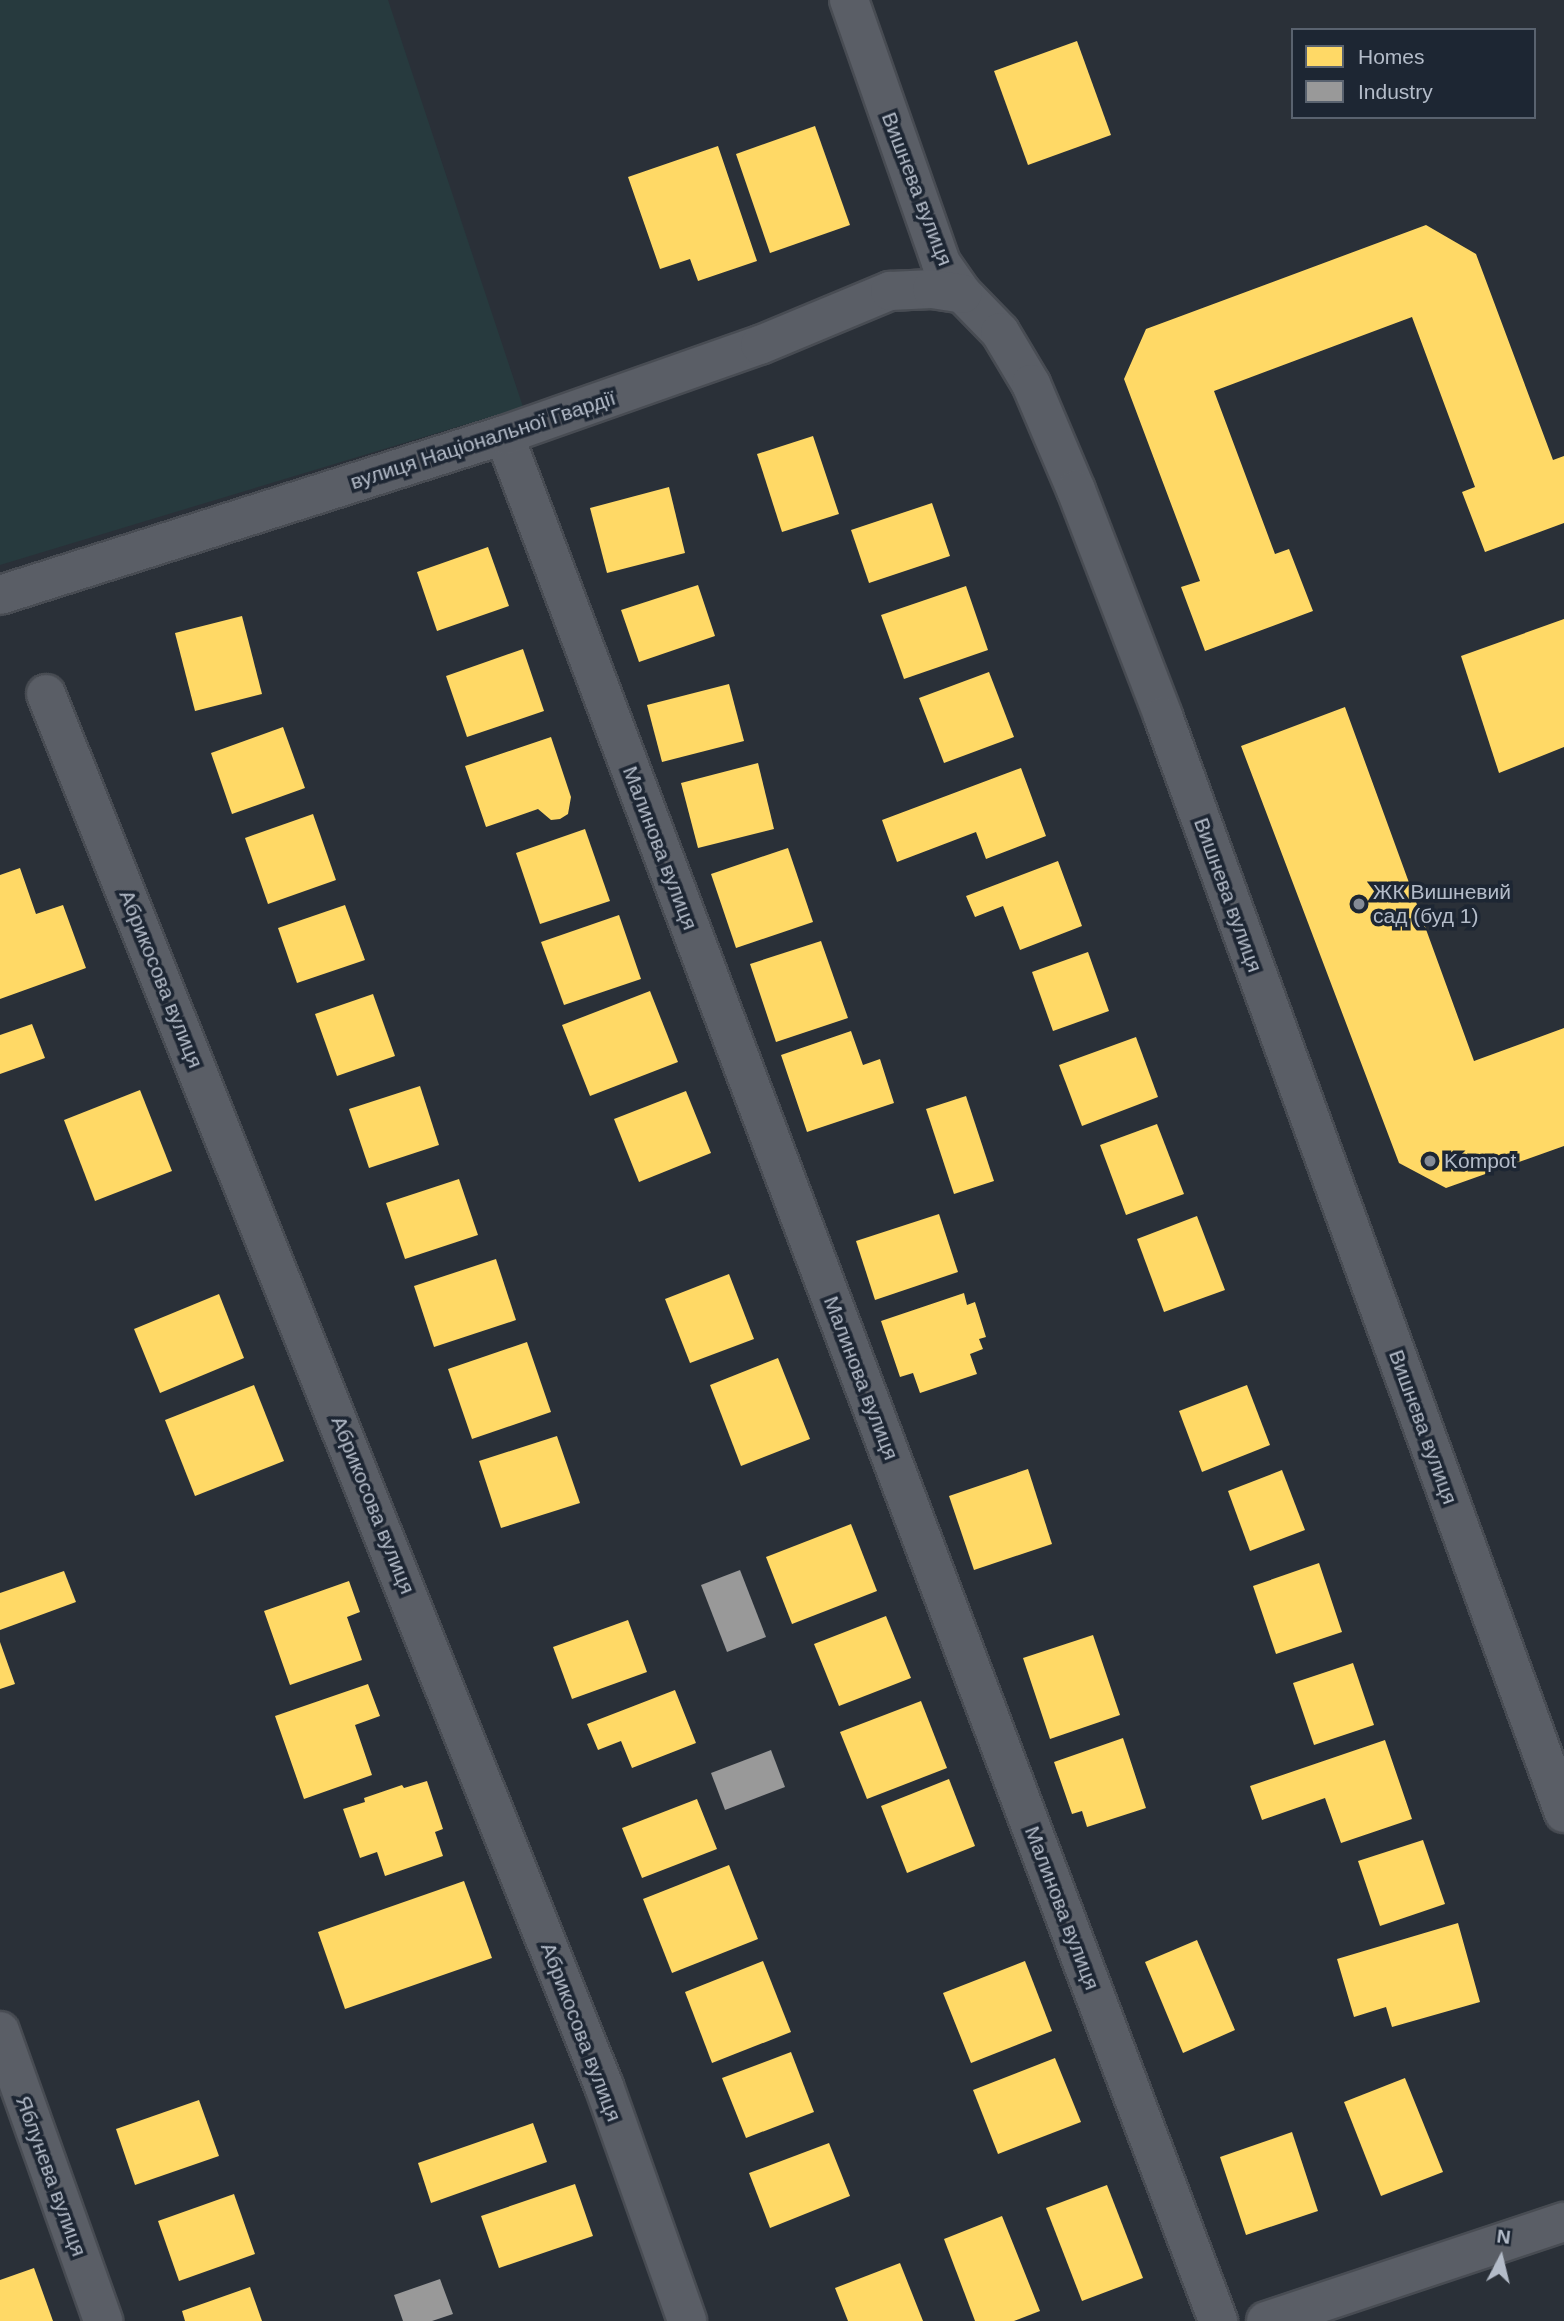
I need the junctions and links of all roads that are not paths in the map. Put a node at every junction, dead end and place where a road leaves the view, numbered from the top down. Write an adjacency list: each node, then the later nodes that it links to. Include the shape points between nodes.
1 (849, 0): 2 (street, Вишнева вулиця, via 941,263)
2 (964, 294): 3 (street, вулиця Національної Гвардії, via 932,289 890,292 760,345); 6 (street, Вишнева вулиця, via 1000,332 1031,384 1076,490)
3 (504, 435): 4 (street, вулиця Національної Гвардії); 11 (street, Малинова вулиця)
4 (0, 595)
5 (46, 694): 10 (street, Абрикосова вулиця, via 604,2086)
6 (1564, 1813)
7 (0, 2031): 9 (street, Яблунева вулиця)
8 (1564, 2222): 12 (street)
9 (103, 2321)
10 (687, 2321)
11 (1218, 2321)
12 (1266, 2321)

